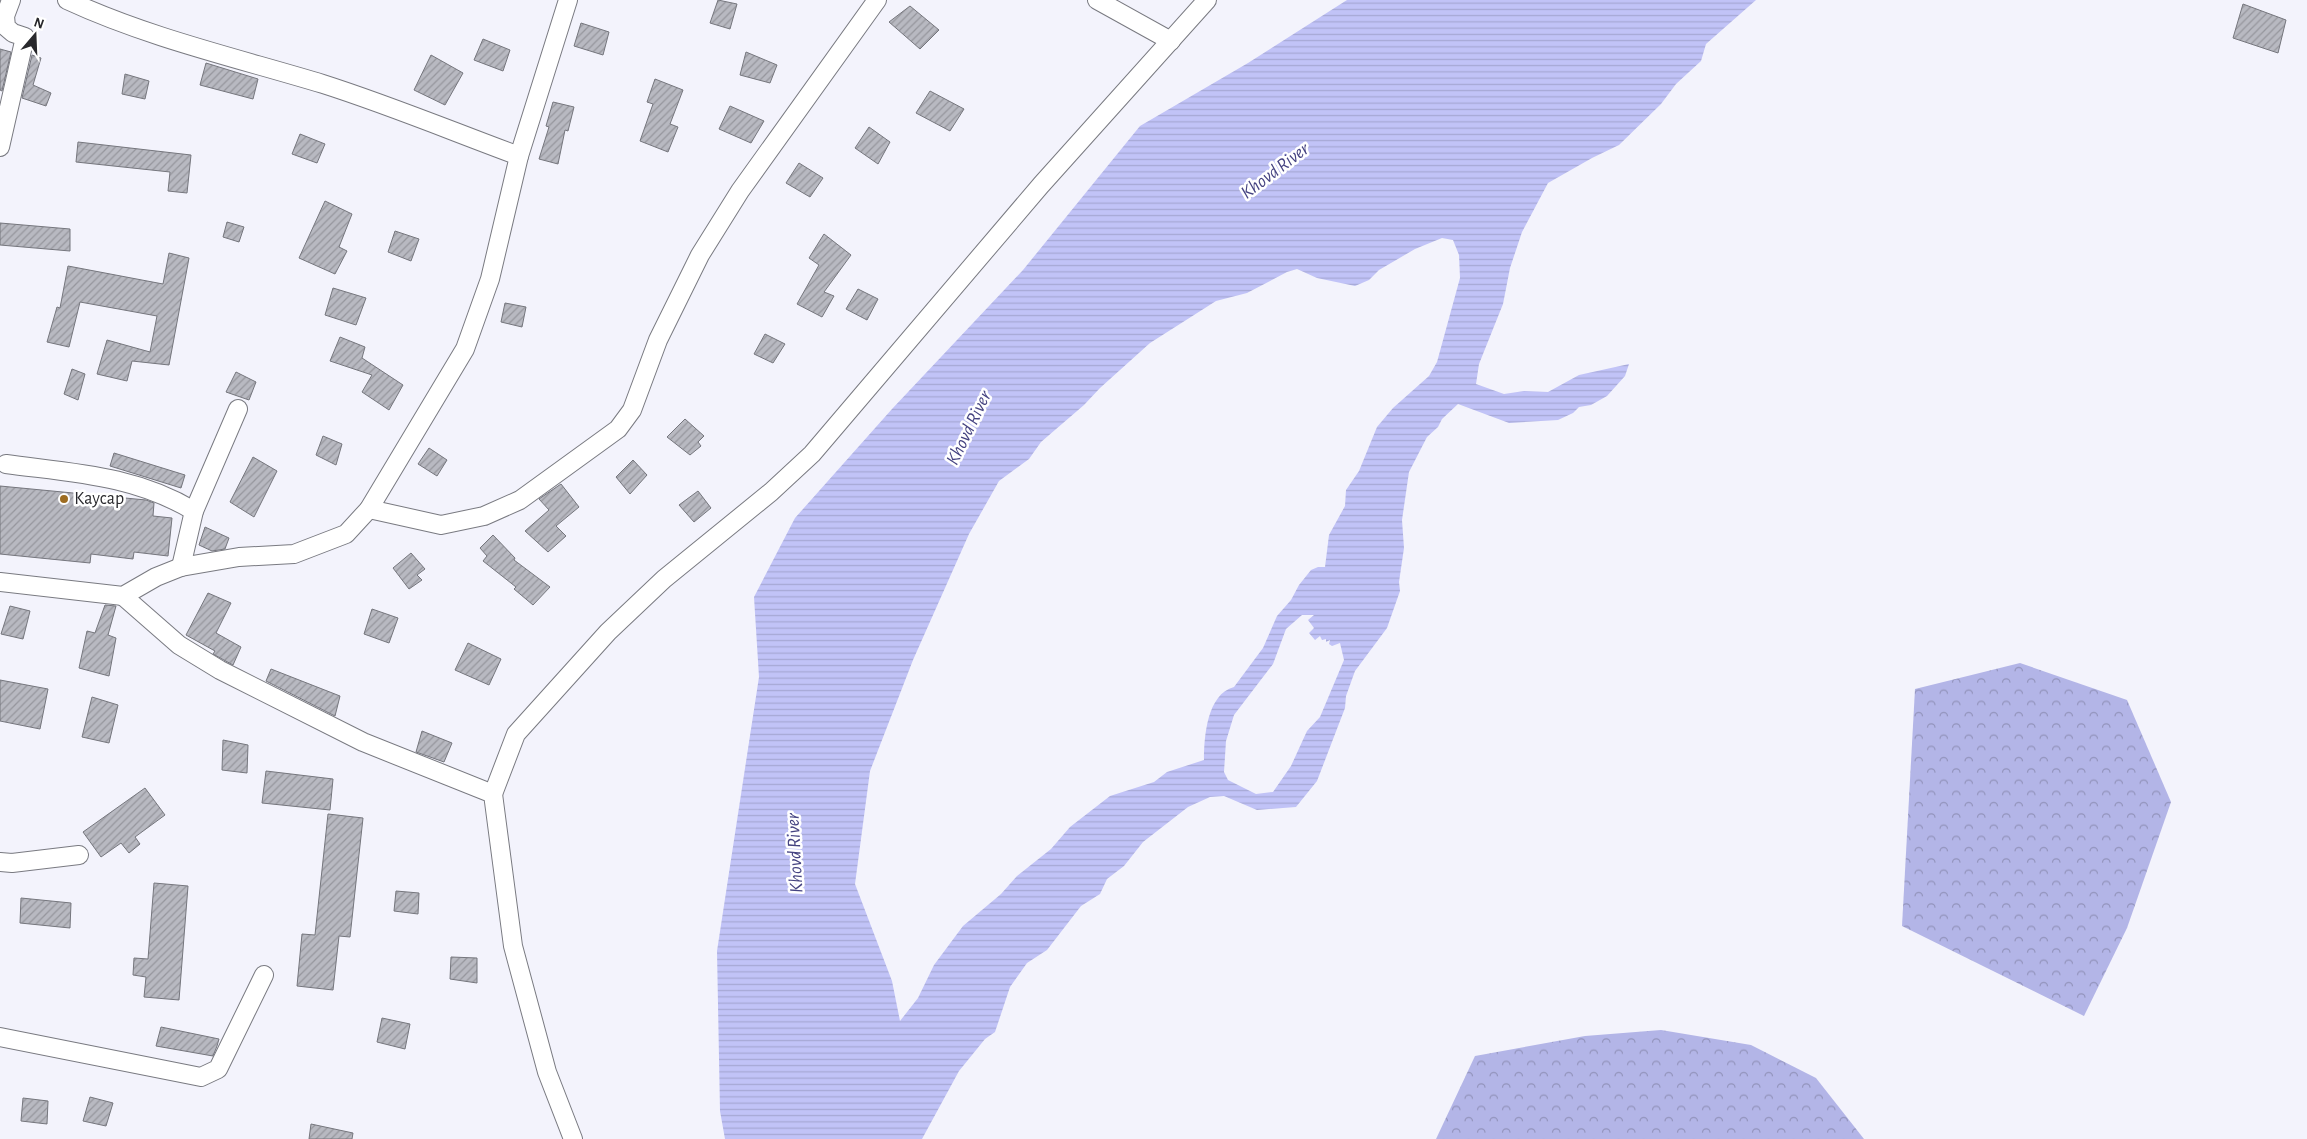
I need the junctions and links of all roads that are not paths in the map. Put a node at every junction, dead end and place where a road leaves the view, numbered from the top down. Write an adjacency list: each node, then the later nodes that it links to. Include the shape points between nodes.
1 (11, 0): 8 (street, via 5,16 6,27 25,36)
2 (67, 0): 9 (street, via 153,35 325,85)
3 (568, 0): 9 (street)
4 (877, 0): 12 (street, via 740,191 700,255 658,340 632,410 618,429 520,500 484,516 441,526)
5 (1097, 0): 7 (street)
6 (1207, 0): 7 (street)
7 (1171, 41): 17 (street, via 1041,185 812,454 608,632 516,734)
8 (0, 147)
9 (519, 156): 12 (street, via 490,279 465,349)
10 (238, 409): 13 (street)
11 (6, 464): 13 (street, via 108,477 150,488)
12 (369, 509): 14 (street, via 346,534 294,554 240,557)
13 (194, 511): 14 (street)
14 (181, 567): 16 (street)
15 (0, 582): 16 (street)
16 (123, 596): 17 (street, via 179,645 220,670 363,742)
17 (493, 794): 22 (street, via 513,946 546,1072)
18 (79, 855): 19 (street)
19 (0, 862)
20 (264, 975): 21 (street, via 218,1068 201,1078)
21 (0, 1038)
22 (573, 1139)

